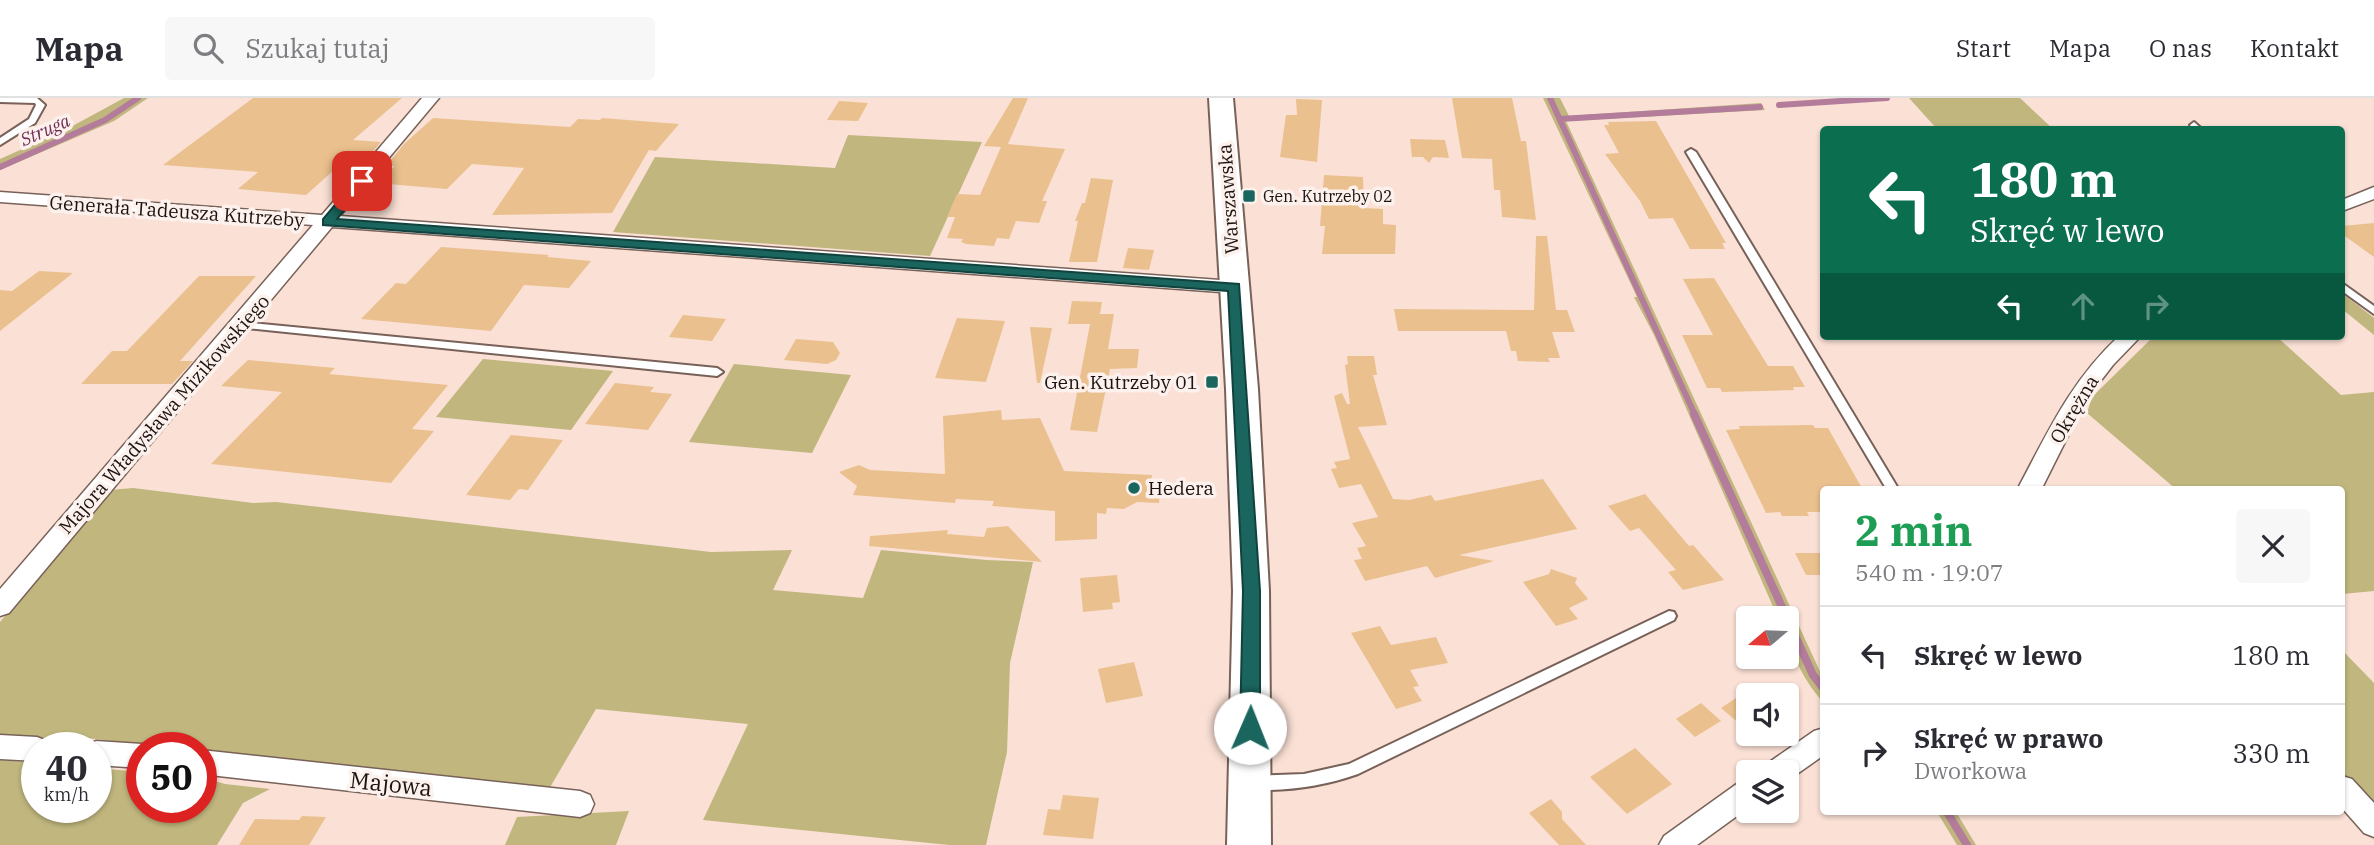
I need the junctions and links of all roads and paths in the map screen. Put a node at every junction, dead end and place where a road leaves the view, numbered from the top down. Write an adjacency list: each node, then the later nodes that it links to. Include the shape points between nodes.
1 (431, 98): 9 (street, Majora Władysława Mizikowskiego)
2 (1221, 98): 10 (main road, Warszawska)
3 (0, 99): 4 (lane, via 41,105 32,121)
4 (0, 142)
5 (1691, 152): 16 (lane)
6 (2374, 192): 8 (street)
7 (0, 197): 9 (street, Generała Tadeusza Kutrzeby)
8 (2345, 205)
9 (328, 222): 10 (street, Generała Tadeusza Kutrzeby); 13 (street, Majora Władysława Mizikowskiego)
10 (1234, 287): 25 (main road, Warszawska, via 1251,591)
11 (2345, 288): 12 (lane)
12 (2374, 311)
13 (240, 325): 15 (lane); 18 (street, Majora Władysława Mizikowskiego)
14 (2122, 340): 17 (street, Okrężna, via 2077,397)
15 (717, 372)
16 (1891, 486)
17 (2031, 486)
18 (0, 606)
19 (1669, 616): 25 (lane, via 1353,769 1285,785)
20 (1820, 742): 23 (street)
21 (0, 747): 22 (street)
22 (21, 748)
23 (1794, 760)
24 (217, 764): 28 (street, Majowa)
25 (1250, 783): 30 (main road, Warszawska)
26 (2345, 791): 29 (street)
27 (1736, 801): 31 (street)
28 (580, 804)
29 (2374, 824)
30 (1249, 845)
31 (1674, 845)

